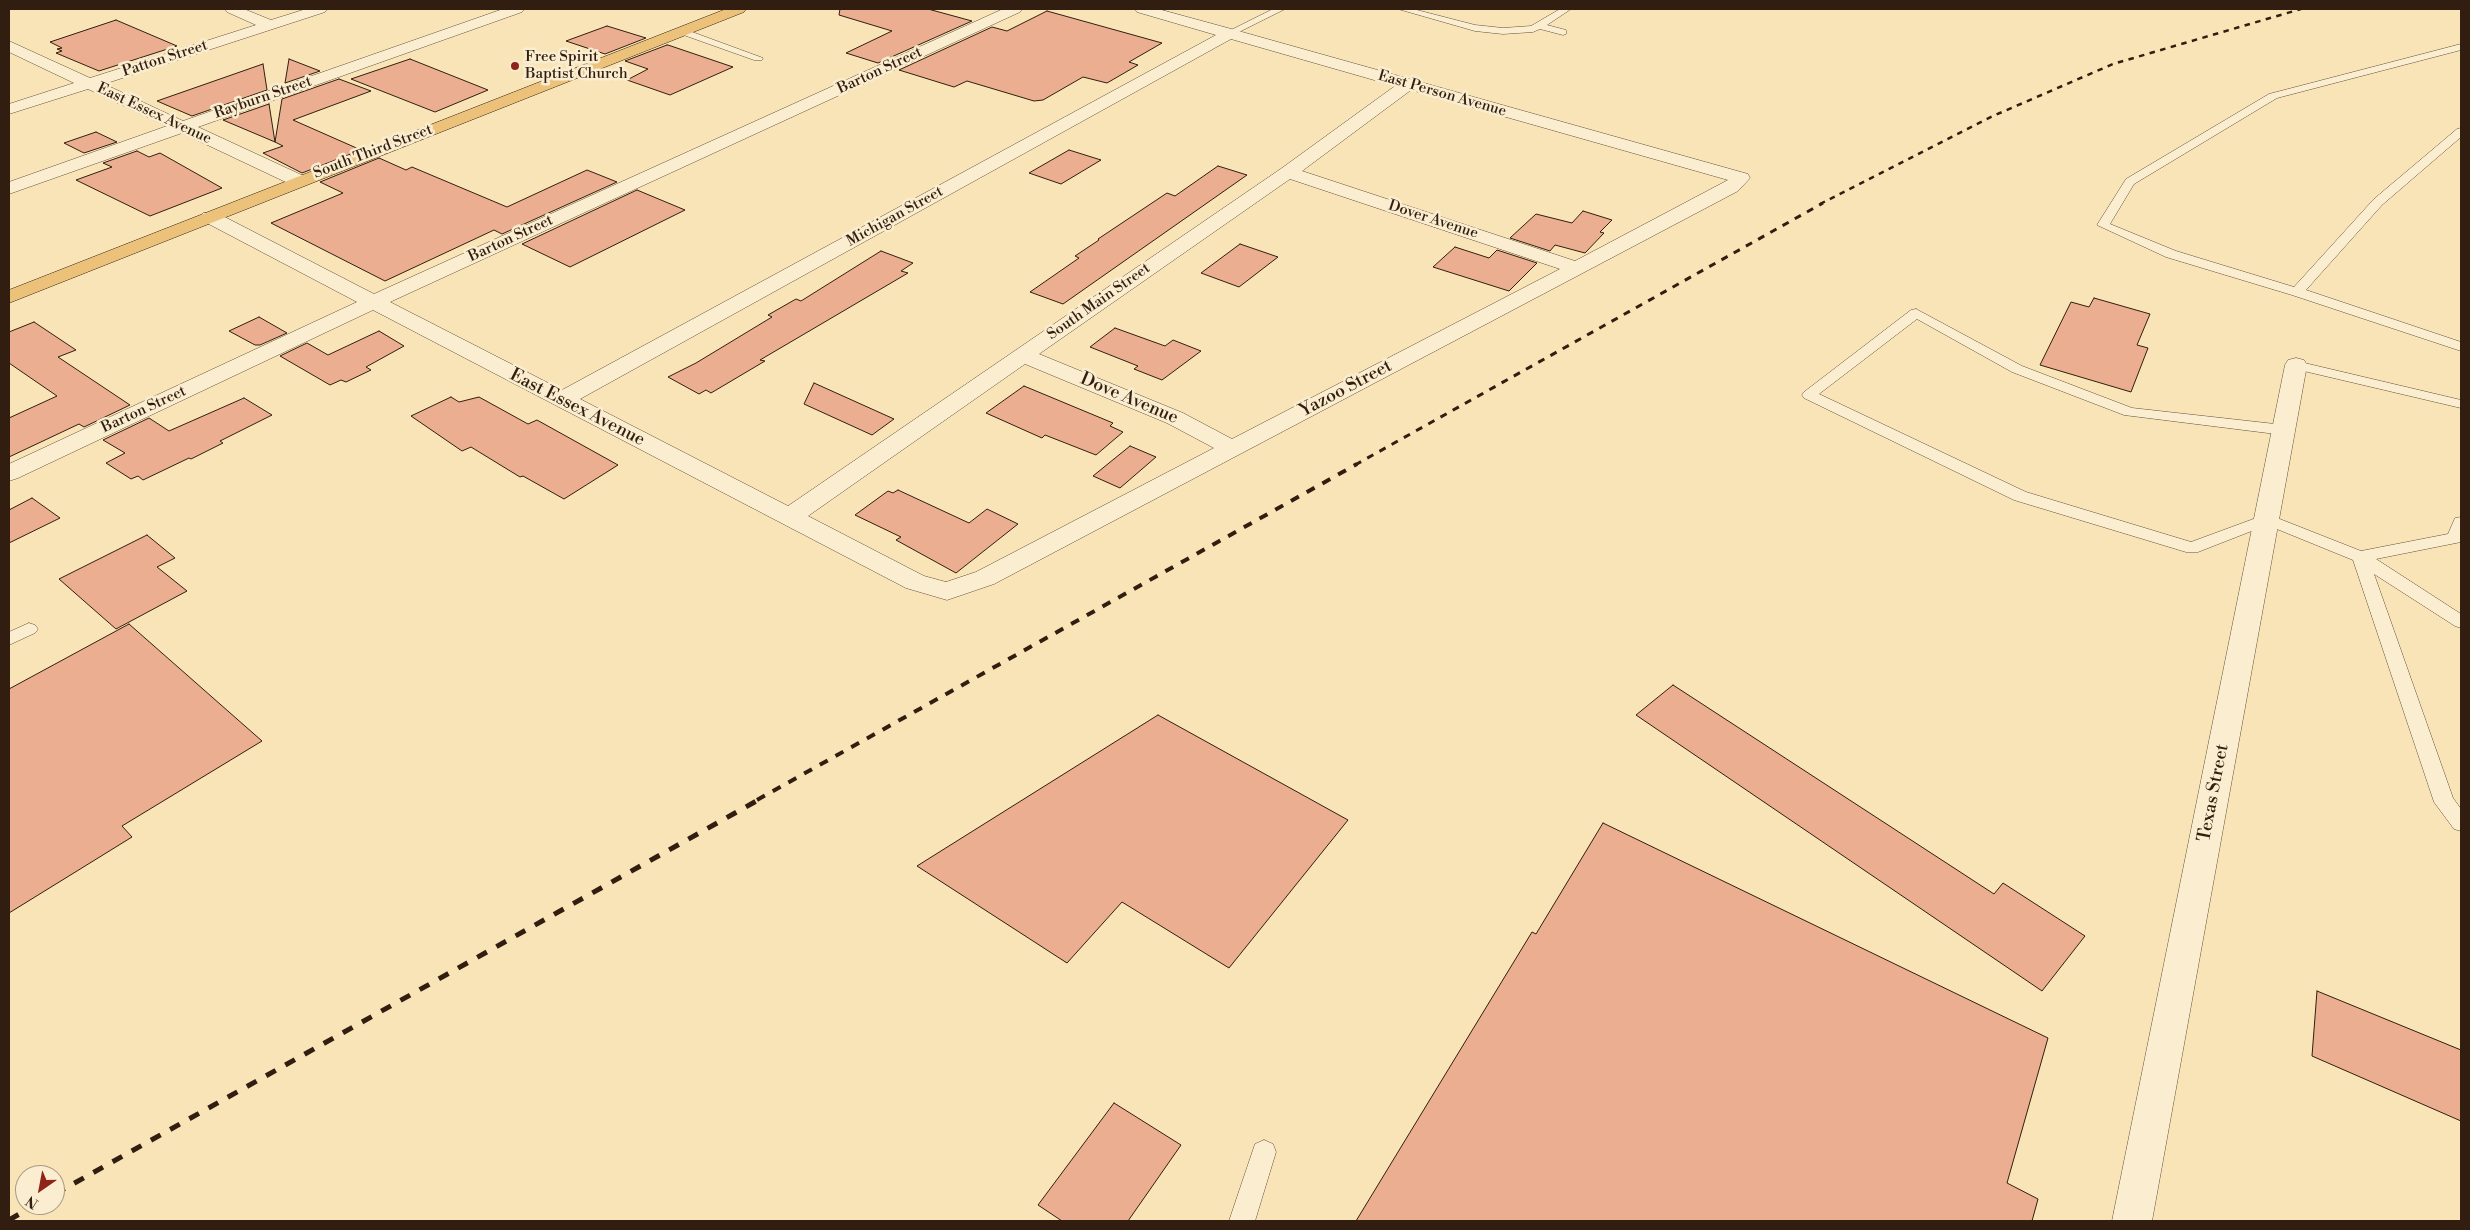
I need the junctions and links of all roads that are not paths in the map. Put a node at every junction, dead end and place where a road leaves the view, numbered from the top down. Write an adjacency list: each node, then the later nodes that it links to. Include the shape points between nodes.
1 (232, 9): 10 (street)
2 (320, 9): 10 (street, Patton Street)
3 (517, 9): 21 (street, Rayburn Street)
4 (739, 9): 12 (main road, South Third Street)
5 (1016, 9): 31 (street, Barton Street)
6 (1142, 9): 14 (street, East Person Avenue)
7 (1280, 9): 14 (lane)
8 (1402, 9): 11 (lane, via 1475,28 1503,31)
9 (1566, 9): 11 (lane)
10 (270, 25): 18 (street, Patton Street)
11 (1540, 26): 13 (lane)
12 (681, 32): 17 (lane); 25 (main road, South Third Street)
13 (1563, 32)
14 (1230, 33): 19 (street, East Person Avenue); 35 (street, Michigan Street)
15 (9, 46): 18 (street, East Essex Avenue)
16 (2461, 47): 29 (lane, via 2272,96 2130,182 2103,225 2171,254)
17 (758, 58)
18 (88, 83): 20 (street, Patton Street); 21 (street, East Essex Avenue)
19 (1407, 86): 23 (street, South Main Street); 24 (street, East Person Avenue)
20 (9, 109)
21 (180, 127): 25 (street, East Essex Avenue); 26 (street, Rayburn Street)
22 (2461, 131): 29 (lane, via 2378,202)
23 (1288, 172): 28 (street, Dover Avenue); 33 (street, South Main Street)
24 (1741, 178): 28 (street, Yazoo Street, via 1731,187)
25 (299, 181): 27 (main road, South Third Street)
26 (9, 188)
27 (210, 217): 30 (main road, South Third Street); 31 (street, East Essex Avenue)
28 (1577, 268): 38 (street, Yazoo Street)
29 (2297, 292): 32 (lane)
30 (9, 297)
31 (375, 302): 35 (street, East Essex Avenue); 39 (street, Barton Street)
32 (2461, 346)
33 (1022, 355): 38 (street, Dove Avenue, via 1175,418); 40 (street, South Main Street)
34 (2296, 365): 36 (lane); 37 (street, Texas Street)
35 (560, 400): 40 (street, East Essex Avenue)
36 (2461, 404)
37 (2284, 430): 41 (street, Texas Street); 41 (lane, via 2130,412 2017,369 1916,314 1809,395 2020,496 2192,548)
38 (1233, 449): 44 (street, Yazoo Street, via 985,578)
39 (9, 473)
40 (790, 516): 44 (street, East Essex Avenue, via 915,582)
41 (2266, 519): 43 (lane); 51 (street, Texas Street)
42 (2461, 522): 43 (lane, via 2455,538)
43 (2360, 557): 45 (lane); 48 (lane, via 2444,802)
44 (947, 591)
45 (2461, 622)
46 (29, 629): 47 (lane)
47 (9, 639)
48 (2461, 823)
49 (1264, 1152): 50 (lane)
50 (1242, 1221)
51 (2132, 1221)

